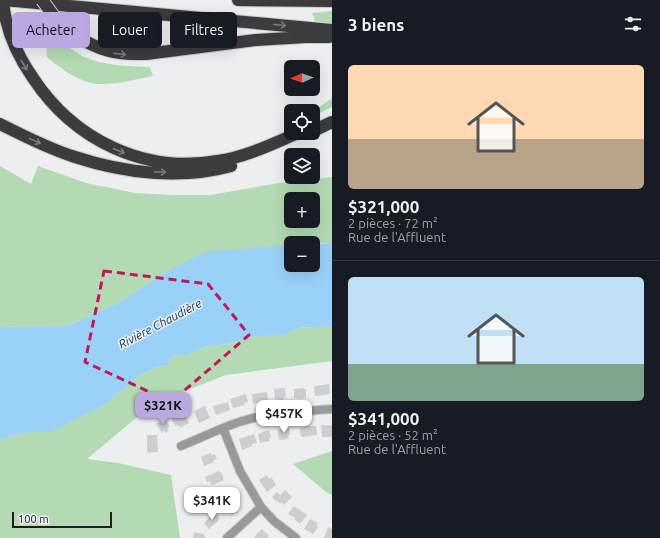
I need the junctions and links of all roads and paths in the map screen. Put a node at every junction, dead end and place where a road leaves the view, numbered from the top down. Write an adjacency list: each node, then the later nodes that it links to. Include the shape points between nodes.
1 (3, 0): 5 (highway, one-way to 5); 11 (highway, one-way to 11, via 9,30 22,63 42,92 61,113 96,140 131,155 176,164 217,162 248,154)
2 (42, 0): 6 (highway, one-way to 6, bridge, via 59,23 72,34 99,49 113,53 146,54 256,40)
3 (238, 0): 4 (highway)
4 (332, 0)
5 (332, 30)
6 (332, 38)
7 (332, 120): 9 (highway); 10 (highway)
8 (0, 124): 12 (highway, one-way to 12, via 74,157 114,167 156,172 194,173 221,169 254,159)
9 (320, 124)
10 (320, 127)
11 (284, 139)
12 (293, 140)
13 (332, 409): 14 (street, via 264,414)
14 (223, 428): 15 (street); 16 (street, via 240,471)
15 (181, 446)
16 (261, 507): 17 (street); 18 (street)
17 (227, 538)
18 (296, 538)

